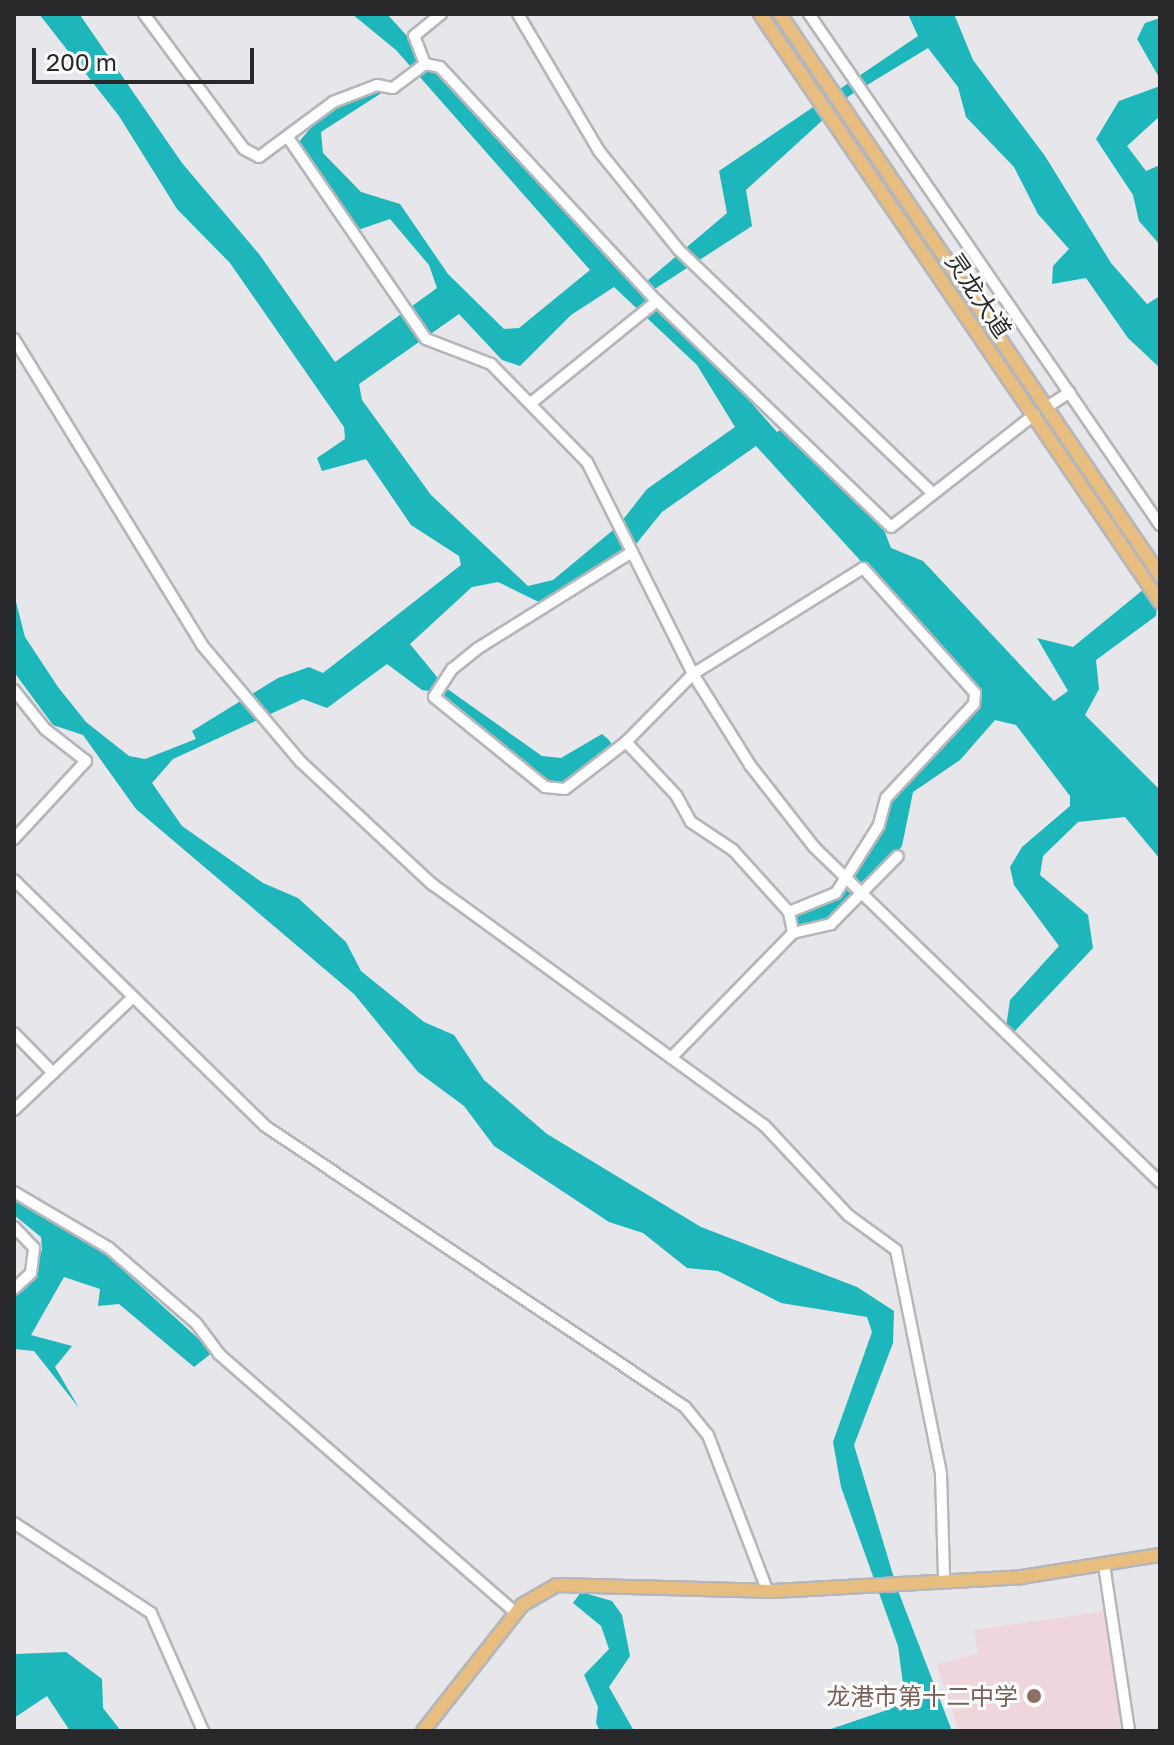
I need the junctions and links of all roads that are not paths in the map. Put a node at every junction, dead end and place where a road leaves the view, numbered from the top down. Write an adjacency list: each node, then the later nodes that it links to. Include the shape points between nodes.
1 (144, 14): 10 (street, via 246,152 259,157)
2 (441, 14): 9 (street, via 413,38)
3 (518, 14): 17 (street, via 599,151 679,250)
4 (760, 14): 16 (main road, 灵龙大道)
5 (780, 14): 8 (main road, 灵龙大道)
6 (809, 14): 7 (street)
7 (825, 38): 8 (street); 13 (street)
8 (806, 51): 15 (main road, 灵龙大道)
9 (426, 64): 10 (street, via 393,88 377,85 333,102); 11 (street, via 440,67)
10 (289, 139): 14 (street, via 426,339 487,360)
11 (655, 302): 14 (street); 17 (street, via 891,527)
12 (14, 339): 34 (street, via 192,630 267,724 432,884)
13 (1070, 392): 15 (street); 18 (street)
14 (531, 403): 19 (street, via 587,462)
15 (1047, 407): 20 (main road, 灵龙大道)
16 (1034, 415): 17 (street); 21 (main road, 灵龙大道)
17 (932, 493)
18 (1160, 525)
19 (631, 551): 22 (street); 24 (street, via 477,649 450,671 447,684 434,697 549,789 565,789)
20 (1157, 570)
21 (1160, 602)
22 (693, 674): 24 (street); 28 (street, via 759,777); 28 (street, via 863,568 971,685 976,701 886,798 879,825)
23 (14, 690): 25 (street, via 45,729 86,761)
24 (626, 742): 30 (street, via 695,826 733,850)
25 (14, 839)
26 (898, 856): 29 (street)
27 (14, 880): 32 (street)
28 (844, 881): 29 (street); 30 (street, via 832,897)
29 (861, 898): 31 (street, via 827,927); 37 (street, via 1103,1120)
30 (789, 912): 31 (street)
31 (793, 933): 34 (street)
32 (132, 998): 35 (street); 45 (street, via 265,1126 685,1407 708,1435)
33 (14, 1033): 35 (street)
34 (671, 1058): 44 (street, via 777,1136 848,1215 898,1253 941,1474)
35 (53, 1073): 36 (street)
36 (14, 1110)
37 (1160, 1182)
38 (14, 1192): 46 (street, via 109,1248 196,1323 219,1354)
39 (14, 1227): 40 (street, via 34,1248 31,1273)
40 (14, 1289)
41 (14, 1523): 47 (street, via 151,1613)
42 (1160, 1555): 43 (main road)
43 (1104, 1565): 44 (main road); 49 (street)
44 (944, 1578): 45 (main road)
45 (768, 1592): 46 (main road, via 563,1583)
46 (516, 1613): 48 (main road)
47 (203, 1731)
48 (423, 1731)
49 (1129, 1731)

